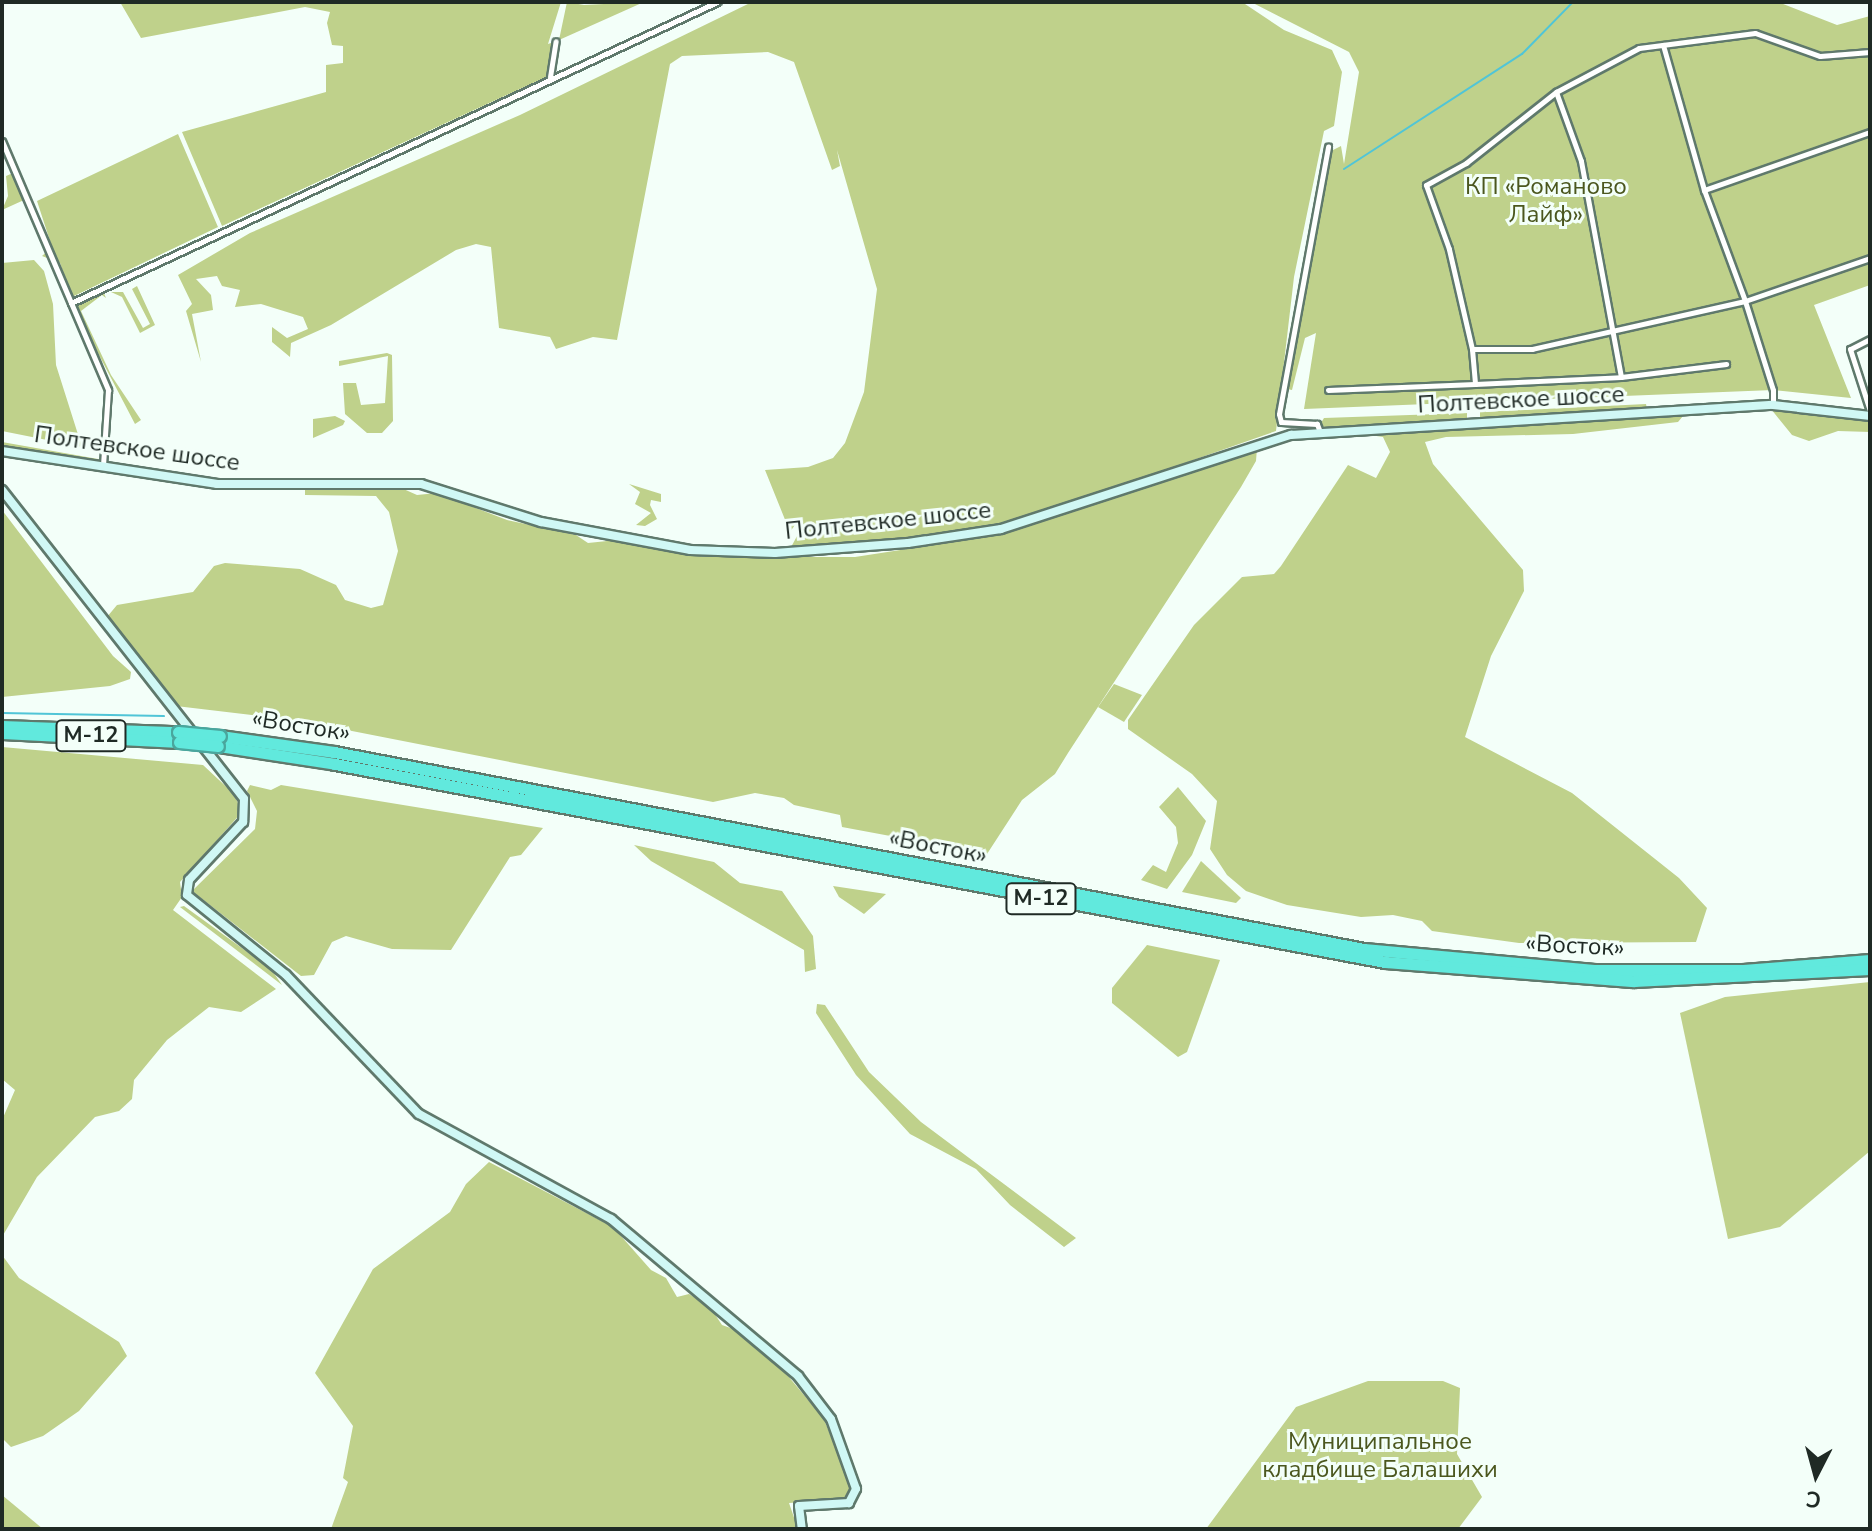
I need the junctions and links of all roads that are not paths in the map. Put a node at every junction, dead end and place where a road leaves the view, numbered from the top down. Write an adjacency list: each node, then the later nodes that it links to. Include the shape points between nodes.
1 (717, 2): 5 (street)
2 (556, 41): 5 (street)
3 (1663, 45): 4 (street, via 1755,33 1820,56); 6 (street, via 1631,51); 10 (street)
4 (1870, 52)
5 (550, 78): 13 (street)
6 (1556, 92): 14 (street, via 1581,161); 16 (street, via 1466,163 1426,185 1449,249)
7 (1870, 132): 10 (street)
8 (2, 141): 13 (street)
9 (1328, 146): 23 (street, via 1279,414 1281,422 1317,424)
10 (1704, 190): 12 (street)
11 (1870, 258): 12 (street)
12 (1745, 301): 14 (street); 21 (street)
13 (71, 303): 25 (street, via 108,390)
14 (1615, 332): 16 (street, via 1532,349); 18 (street)
15 (1870, 339): 22 (street, via 1850,349)
16 (1472, 349): 19 (street)
17 (1726, 364): 18 (street)
18 (1621, 377): 19 (street)
19 (1475, 384): 20 (street)
20 (1328, 390)
21 (1773, 405): 22 (street, Полтевское шоссе); 23 (street, Полтевское шоссе)
22 (1870, 413)
23 (1320, 432): 25 (street, Полтевское шоссе, via 1258,442 1172,476 1001,529 786,553 678,548 541,522 421,484 228,485)
24 (2, 451): 25 (street, Полтевское шоссе)
25 (102, 467)
26 (2, 490): 33 (street, via 244,799 243,822 189,880 187,895 286,975 419,1114 611,1219 798,1376 831,1419 856,1489 849,1503 799,1506)
27 (2, 726): 29 (highway, «Восток» / М-12)
28 (2, 733): 29 (highway, «Восток» / М-12)
29 (179, 737): 30 (highway, «Восток» / М-12, bridge)
30 (219, 741): 31 (highway, «Восток» / М-12, via 350,755 1364,949 1609,971 1743,970); 32 (highway, «Восток» / М-12, via 1385,962 1634,981)
31 (1870, 960)
32 (1870, 969)
33 (802, 1529)

